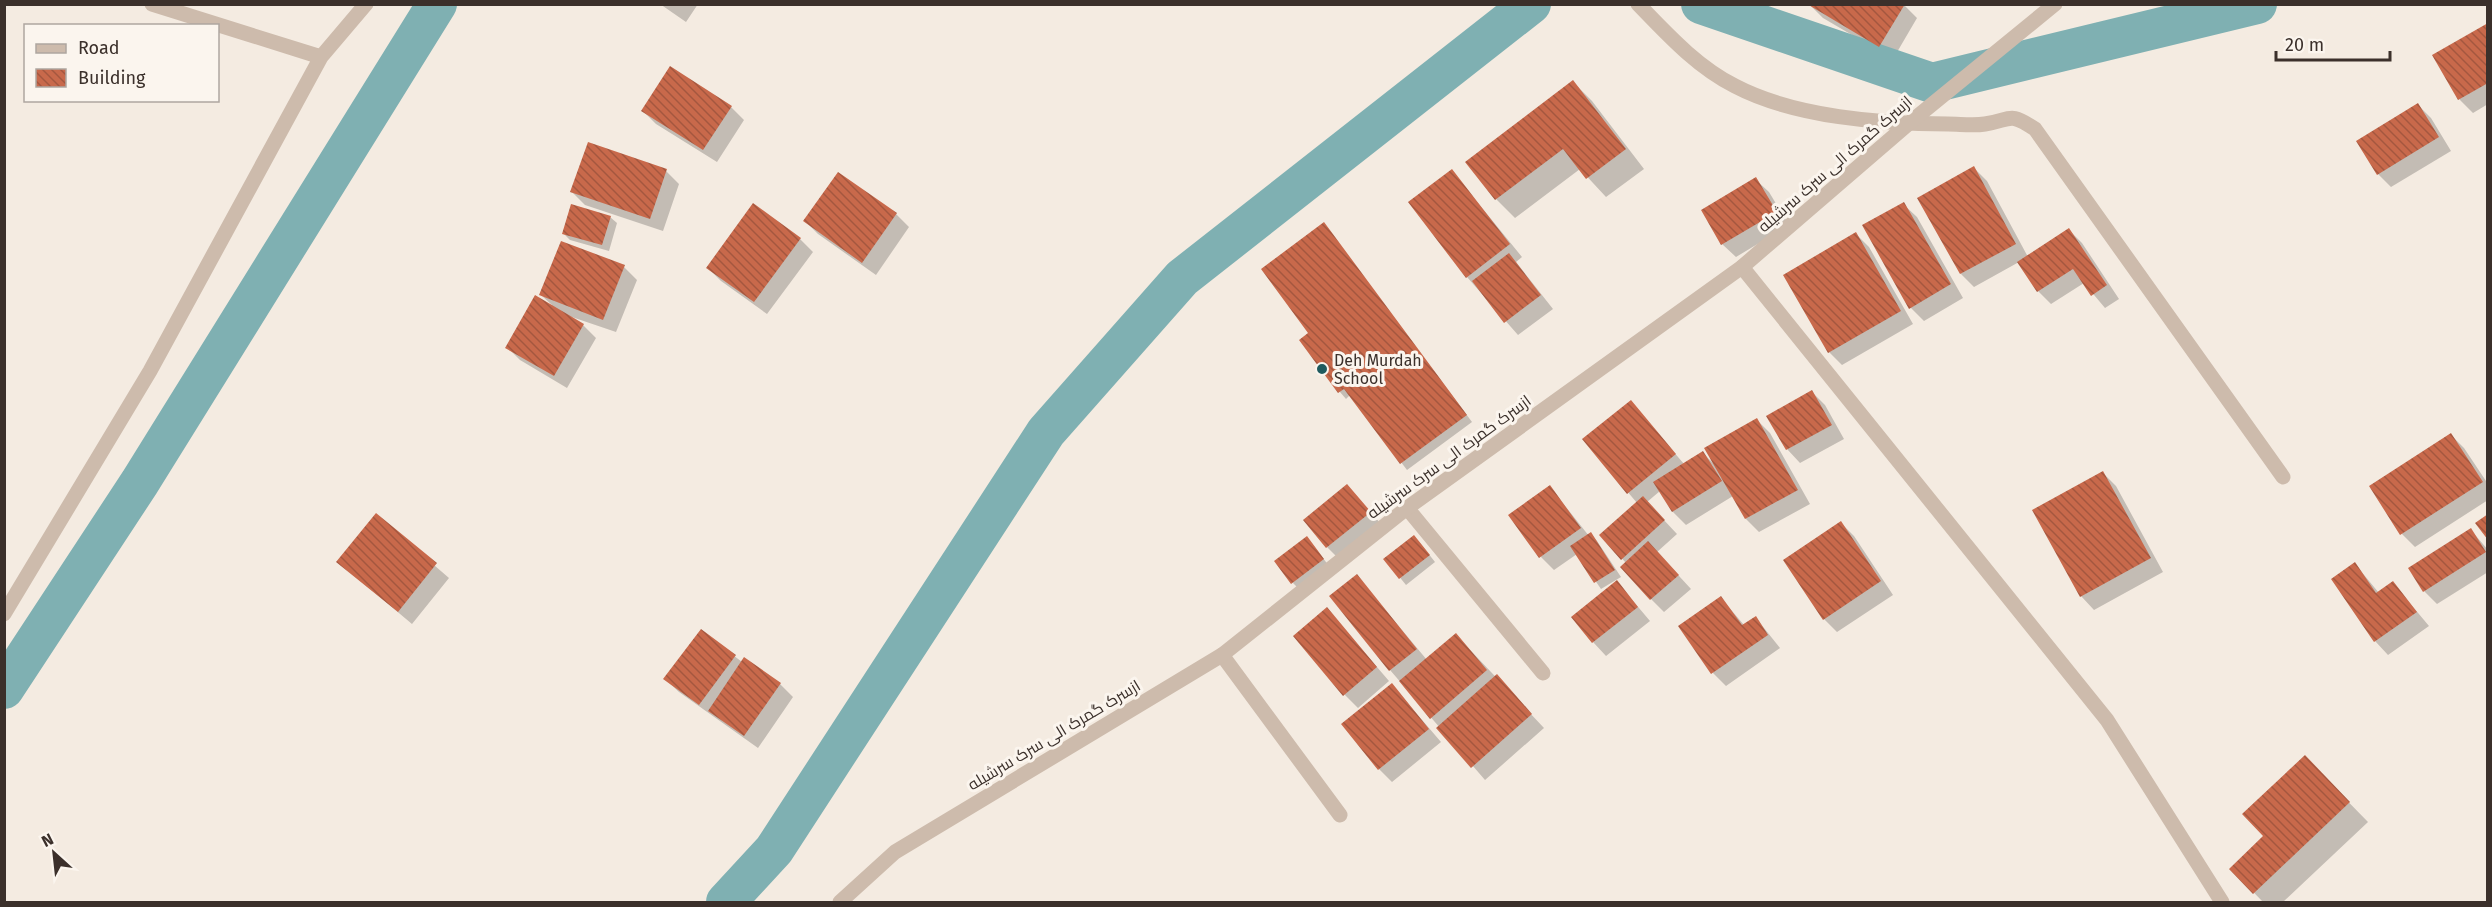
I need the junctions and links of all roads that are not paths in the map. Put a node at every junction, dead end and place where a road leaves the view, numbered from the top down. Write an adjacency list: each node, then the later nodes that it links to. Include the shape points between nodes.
1 (152, 4): 5 (street)
2 (366, 4): 7 (street)
3 (1638, 4): 8 (street, via 1681,48 1734,86 1790,108)
4 (2055, 4): 8 (street, ازسرک گمرک الی سرک سرشیله)
5 (216, 24)
6 (219, 25): 7 (street)
7 (321, 57): 12 (street, via 150,371)
8 (1908, 124): 9 (street, ازسرک گمرک الی سرک سرشیله); 10 (street, via 1985,124 2008,117 2020,119 2035,129)
9 (1742, 267): 11 (street, ازسرک گمرک الی سرک سرشیله); 17 (street, via 2107,720)
10 (2283, 477)
11 (1407, 508): 13 (street, ازسرک گمرک الی سرک سرشیله); 14 (street)
12 (4, 614)
13 (1222, 656): 15 (street); 16 (street, ازسرک گمرک الی سرک سرشیله, via 895,852)
14 (1543, 673)
15 (1340, 815)
16 (840, 903)
17 (2222, 903)

